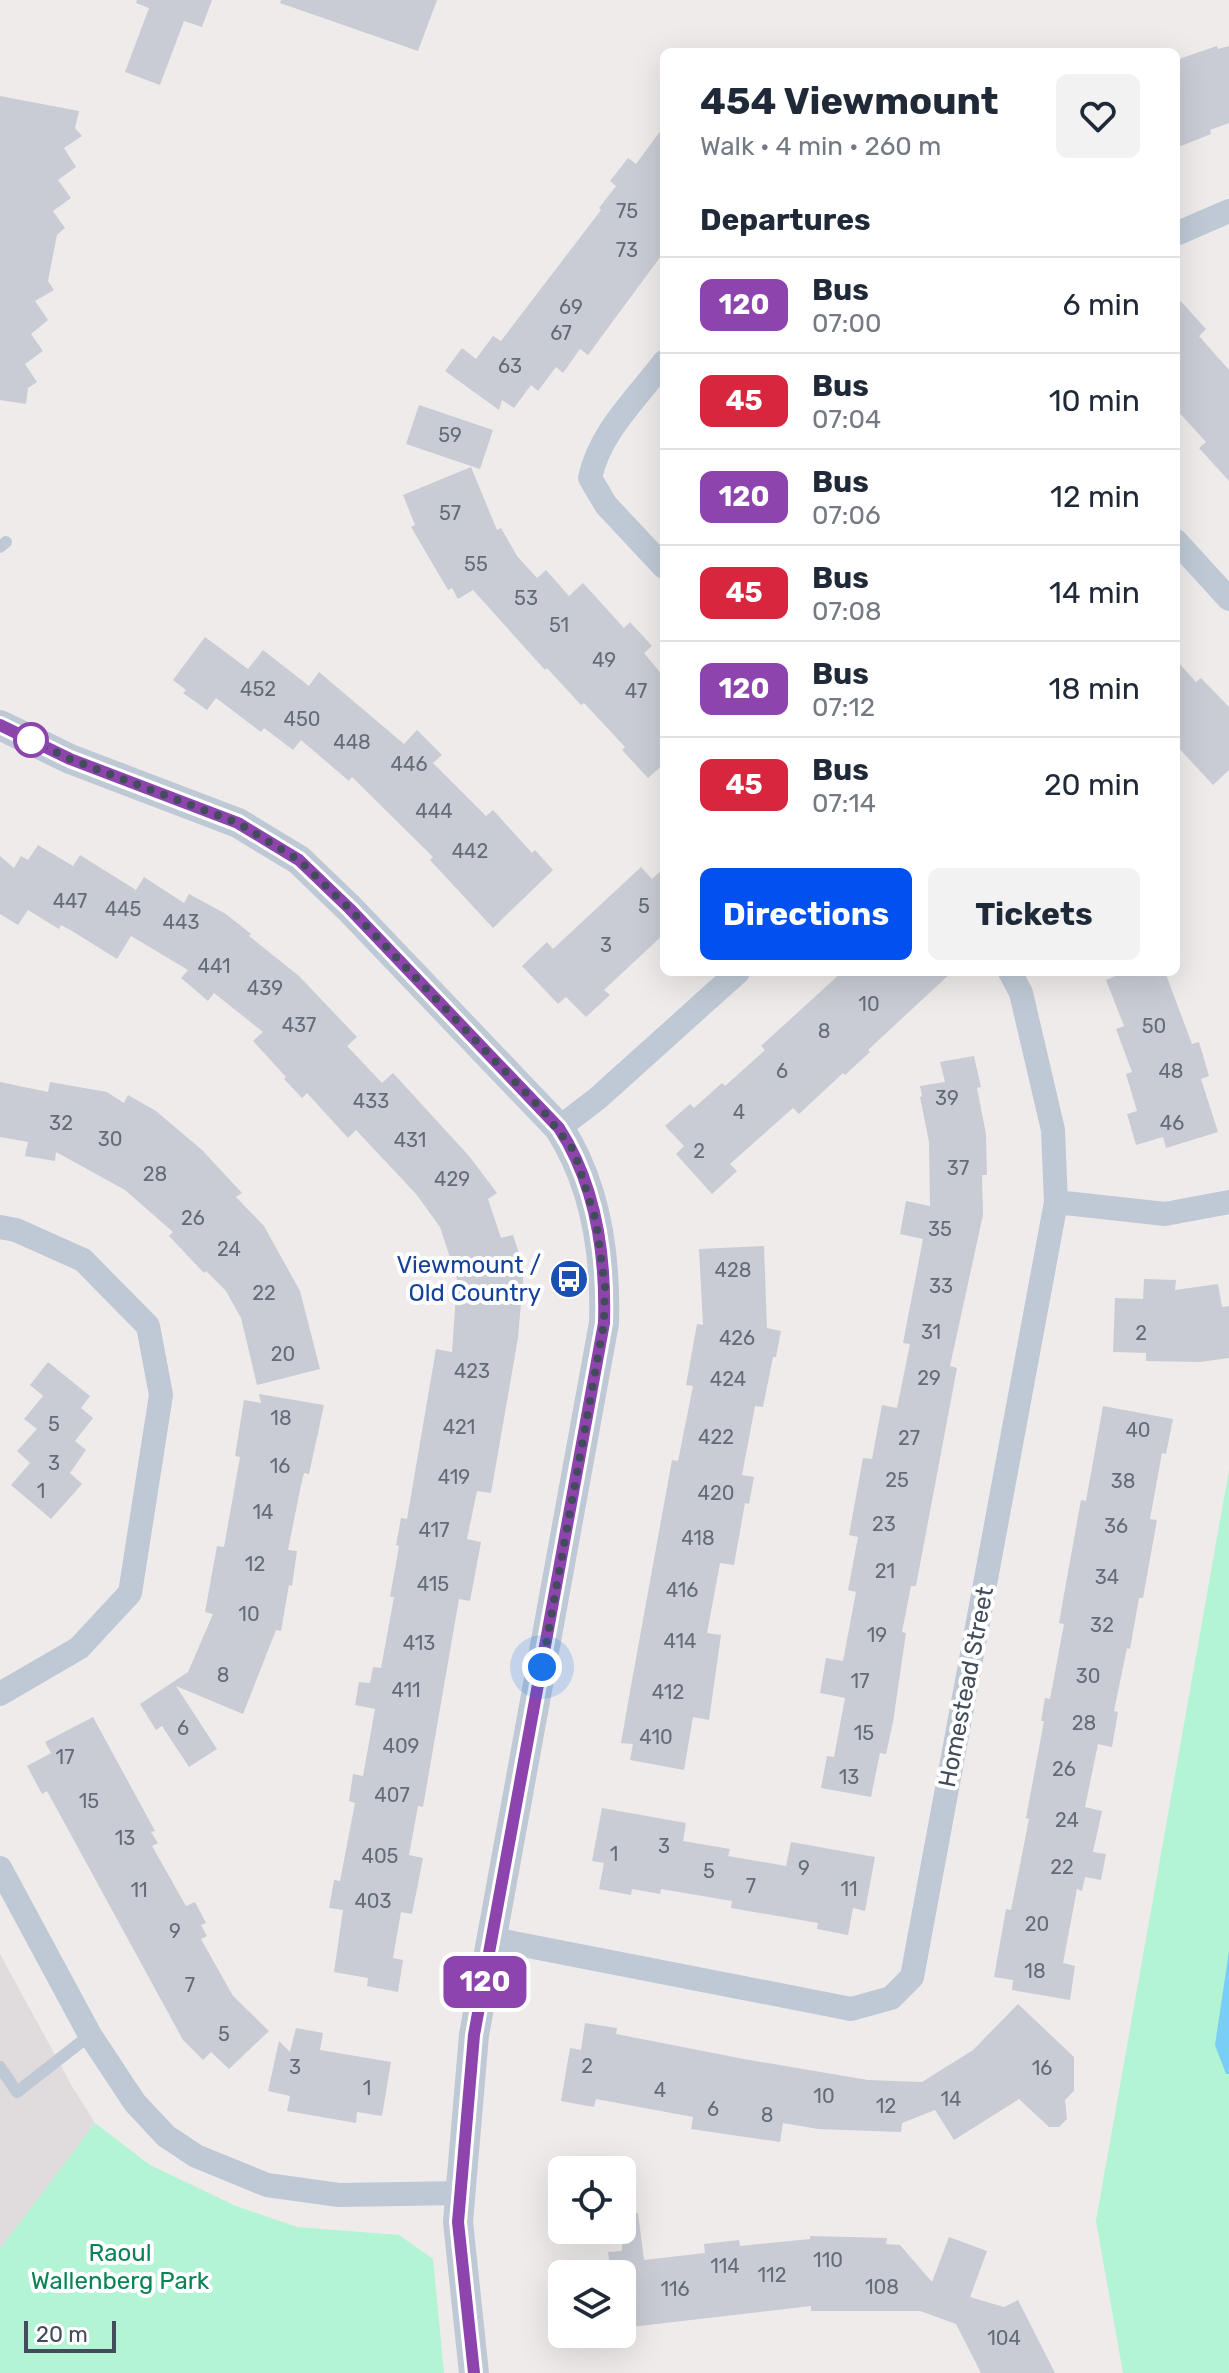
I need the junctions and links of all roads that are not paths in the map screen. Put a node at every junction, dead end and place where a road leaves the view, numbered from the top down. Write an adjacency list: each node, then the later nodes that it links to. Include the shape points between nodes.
1 (1229, 211): 2 (street)
2 (1180, 232)
3 (660, 367): 5 (street, via 603,439 590,478 606,505)
4 (1180, 545): 6 (street)
5 (660, 563)
6 (1229, 599)
7 (0, 725): 10 (street, via 70,759 238,823 299,860)
8 (734, 976): 10 (street)
9 (1012, 976): 11 (street, Homestead Street, via 1021,993 1053,1130)
10 (559, 1128): 16 (street, via 574,1151 596,1221 604,1323)
11 (1056, 1202): 12 (street, via 1165,1214); 16 (street, Homestead Street, via 912,1977 891,1998 851,2009)
12 (1229, 1202)
13 (0, 1227): 14 (street, via 83,1260 148,1326 161,1395 130,1593 79,1648)
14 (0, 1694)
15 (0, 1868): 17 (street)
16 (493, 1939): 19 (street, via 474,2035)
17 (90, 2035): 18 (lane, via 17,2092); 19 (street, via 135,2103 166,2136 196,2156 267,2185 339,2195)
18 (0, 2067)
19 (461, 2193): 20 (street, via 458,2222)
20 (474, 2373)

